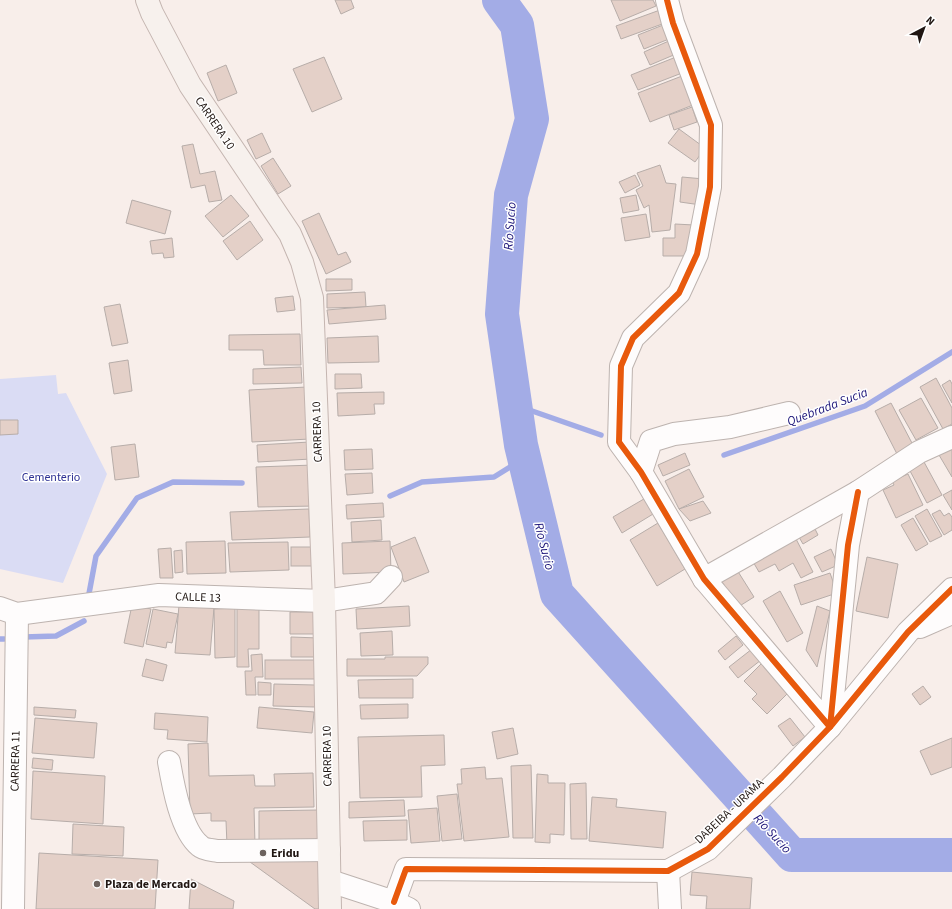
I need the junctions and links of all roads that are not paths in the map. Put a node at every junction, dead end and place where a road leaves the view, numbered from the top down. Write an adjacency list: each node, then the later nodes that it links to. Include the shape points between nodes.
1 (147, 0): 10 (main road, CARRERA 10, via 190,86 290,234 302,262 312,298)
2 (667, 0): 5 (street, via 711,125 710,187 696,254 679,293 633,338 621,366 619,442)
3 (789, 413): 5 (street, via 730,427 674,434 651,441)
4 (952, 436): 6 (street, via 919,452)
5 (641, 472): 8 (street)
6 (858, 492): 8 (street); 14 (street, via 848,544)
7 (391, 577): 10 (street, CALLE 13, via 376,593)
8 (704, 579): 14 (street)
9 (952, 589): 13 (street, DABEIBA - URAMA)
10 (324, 601): 11 (street, CALLE 13, via 160,595); 16 (main road, CARRERA 10)
11 (9, 611): 20 (street, CARRERA 11)
12 (952, 613): 13 (street)
13 (908, 632): 14 (street, DABEIBA - URAMA)
14 (830, 727): 17 (street, DABEIBA - URAMA, via 708,849)
15 (169, 762): 16 (street, via 174,789 188,831 201,847 218,851)
16 (329, 850): 18 (main road, CARRERA 10)
17 (668, 871): 19 (street, via 406,869); 22 (street)
18 (330, 881): 19 (street); 21 (main road, CARRERA 10)
19 (402, 906)
20 (13, 909)
21 (330, 909)
22 (670, 909)

